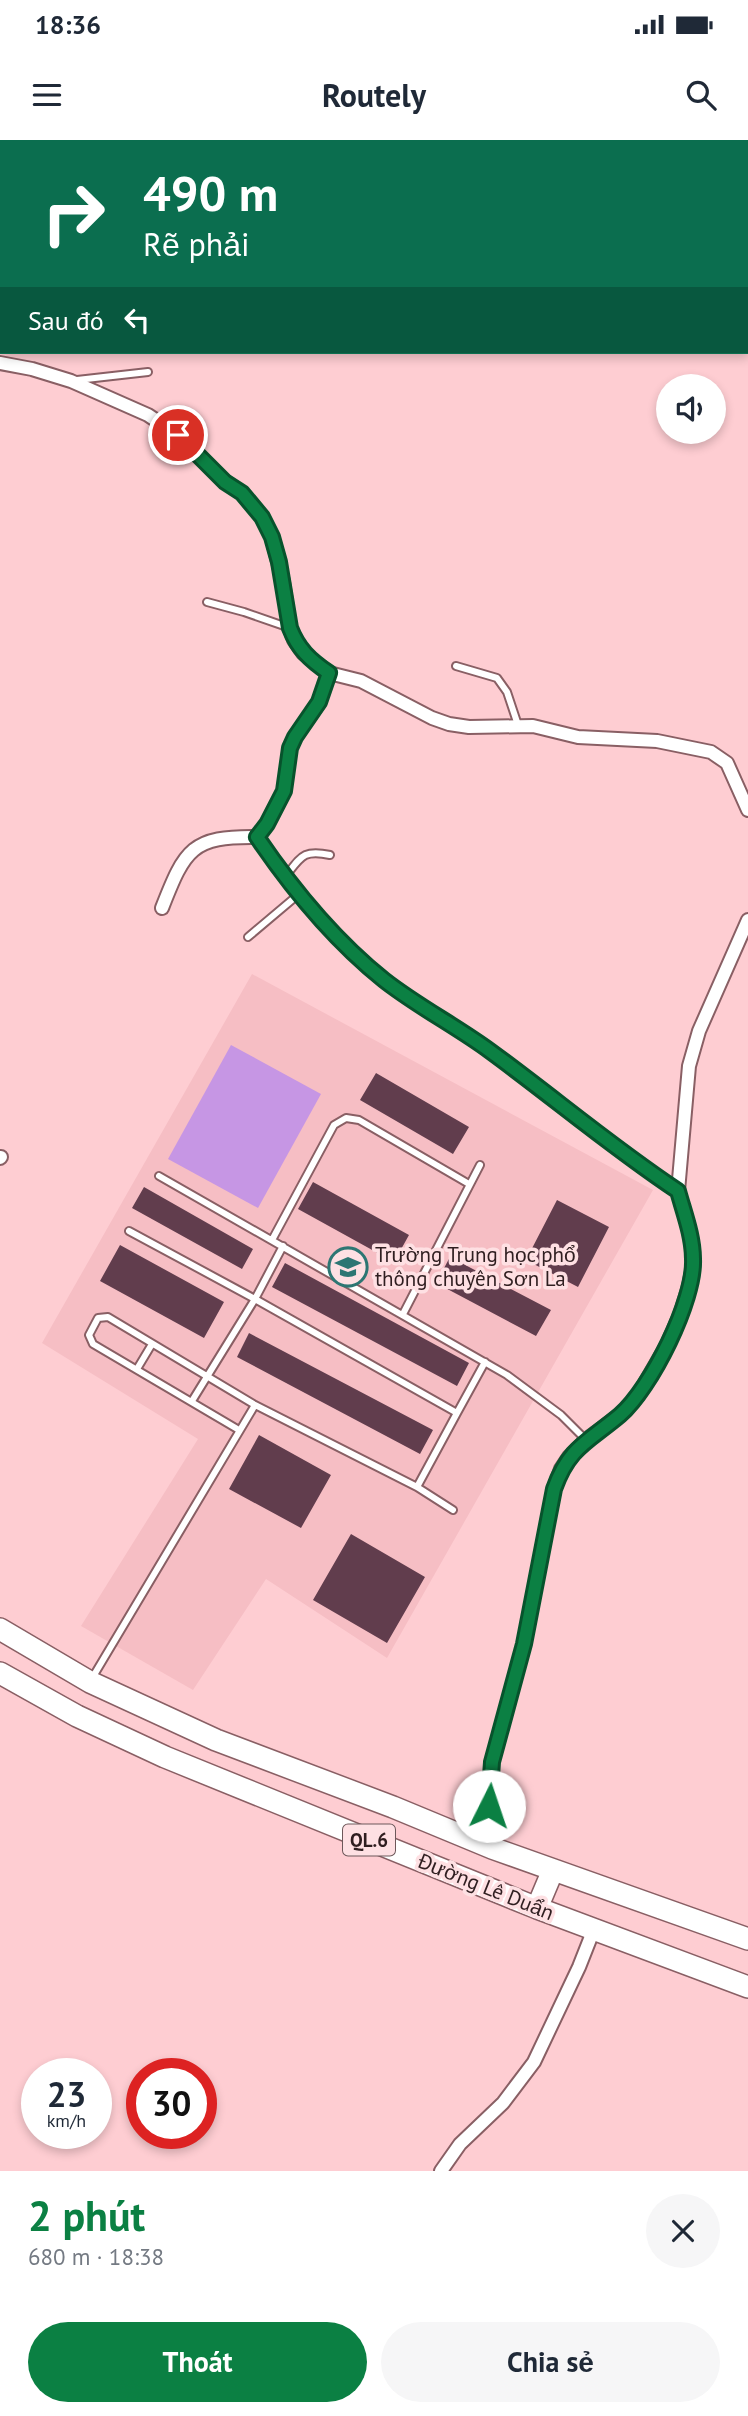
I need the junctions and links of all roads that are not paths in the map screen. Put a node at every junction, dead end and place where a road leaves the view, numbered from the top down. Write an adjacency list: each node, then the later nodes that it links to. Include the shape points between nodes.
1 (0, 363): 3 (street)
2 (148, 372): 3 (lane)
3 (71, 381): 5 (street, via 162,424 253,504 272,537)
4 (207, 602): 5 (lane)
5 (290, 628): 7 (street, via 303,653)
6 (456, 666): 8 (lane, via 497,678 507,692)
7 (329, 673): 8 (street, via 361,681 449,724); 10 (street, via 319,702 290,748 284,791)
8 (517, 725): 9 (street, via 711,752 727,763)
9 (748, 810)
10 (257, 837): 12 (street); 14 (street, via 228,837 195,848 173,880)
11 (330, 855): 12 (lane, via 304,854)
12 (285, 877): 13 (street)
13 (299, 894): 16 (lane); 20 (street, via 324,925 385,981 491,1052)
14 (162, 908)
15 (748, 920): 20 (street, via 699,1031 689,1066)
16 (248, 937)
17 (480, 1165): 19 (lane)
18 (159, 1176): 22 (lane)
19 (469, 1184): 22 (lane, via 359,1120 346,1118 334,1125); 25 (lane)
20 (678, 1191): 34 (street, via 694,1261 680,1315 637,1397)
21 (129, 1231): 24 (lane)
22 (272, 1240): 23 (lane)
23 (283, 1247): 24 (lane); 25 (lane)
24 (255, 1298): 29 (lane); 32 (lane)
25 (402, 1314): 27 (lane)
26 (152, 1344): 28 (lane); 28 (lane, via 108,1317 98,1318 89,1335 91,1342); 29 (lane)
27 (485, 1362): 32 (lane); 34 (lane, via 537,1395)
28 (137, 1369): 30 (lane)
29 (206, 1376): 30 (lane); 31 (lane)
30 (192, 1401): 33 (lane)
31 (255, 1405): 33 (lane); 35 (lane)
32 (457, 1413): 35 (lane)
33 (239, 1430): 39 (lane)
34 (586, 1440): 40 (street, via 561,1469 554,1489 526,1633 492,1762)
35 (417, 1487): 36 (lane)
36 (453, 1510)
37 (0, 1629): 39 (main road, Đường Lê Duẩn / QL.6)
38 (0, 1673): 42 (main road, Đường Lê Duẩn / QL.6, via 165,1757)
39 (90, 1682): 40 (main road, Đường Lê Duẩn / QL.6, via 216,1740)
40 (492, 1848): 41 (main road, Đường Lê Duẩn / QL.6)
41 (553, 1870): 42 (main road); 44 (main road, Đường Lê Duẩn / QL.6)
42 (537, 1908): 43 (main road, Đường Lê Duẩn / QL.6)
43 (594, 1929): 45 (main road, Đường Lê Duẩn / QL.6); 46 (street, via 534,2063)
44 (748, 1939)
45 (748, 1987)
46 (441, 2171)

